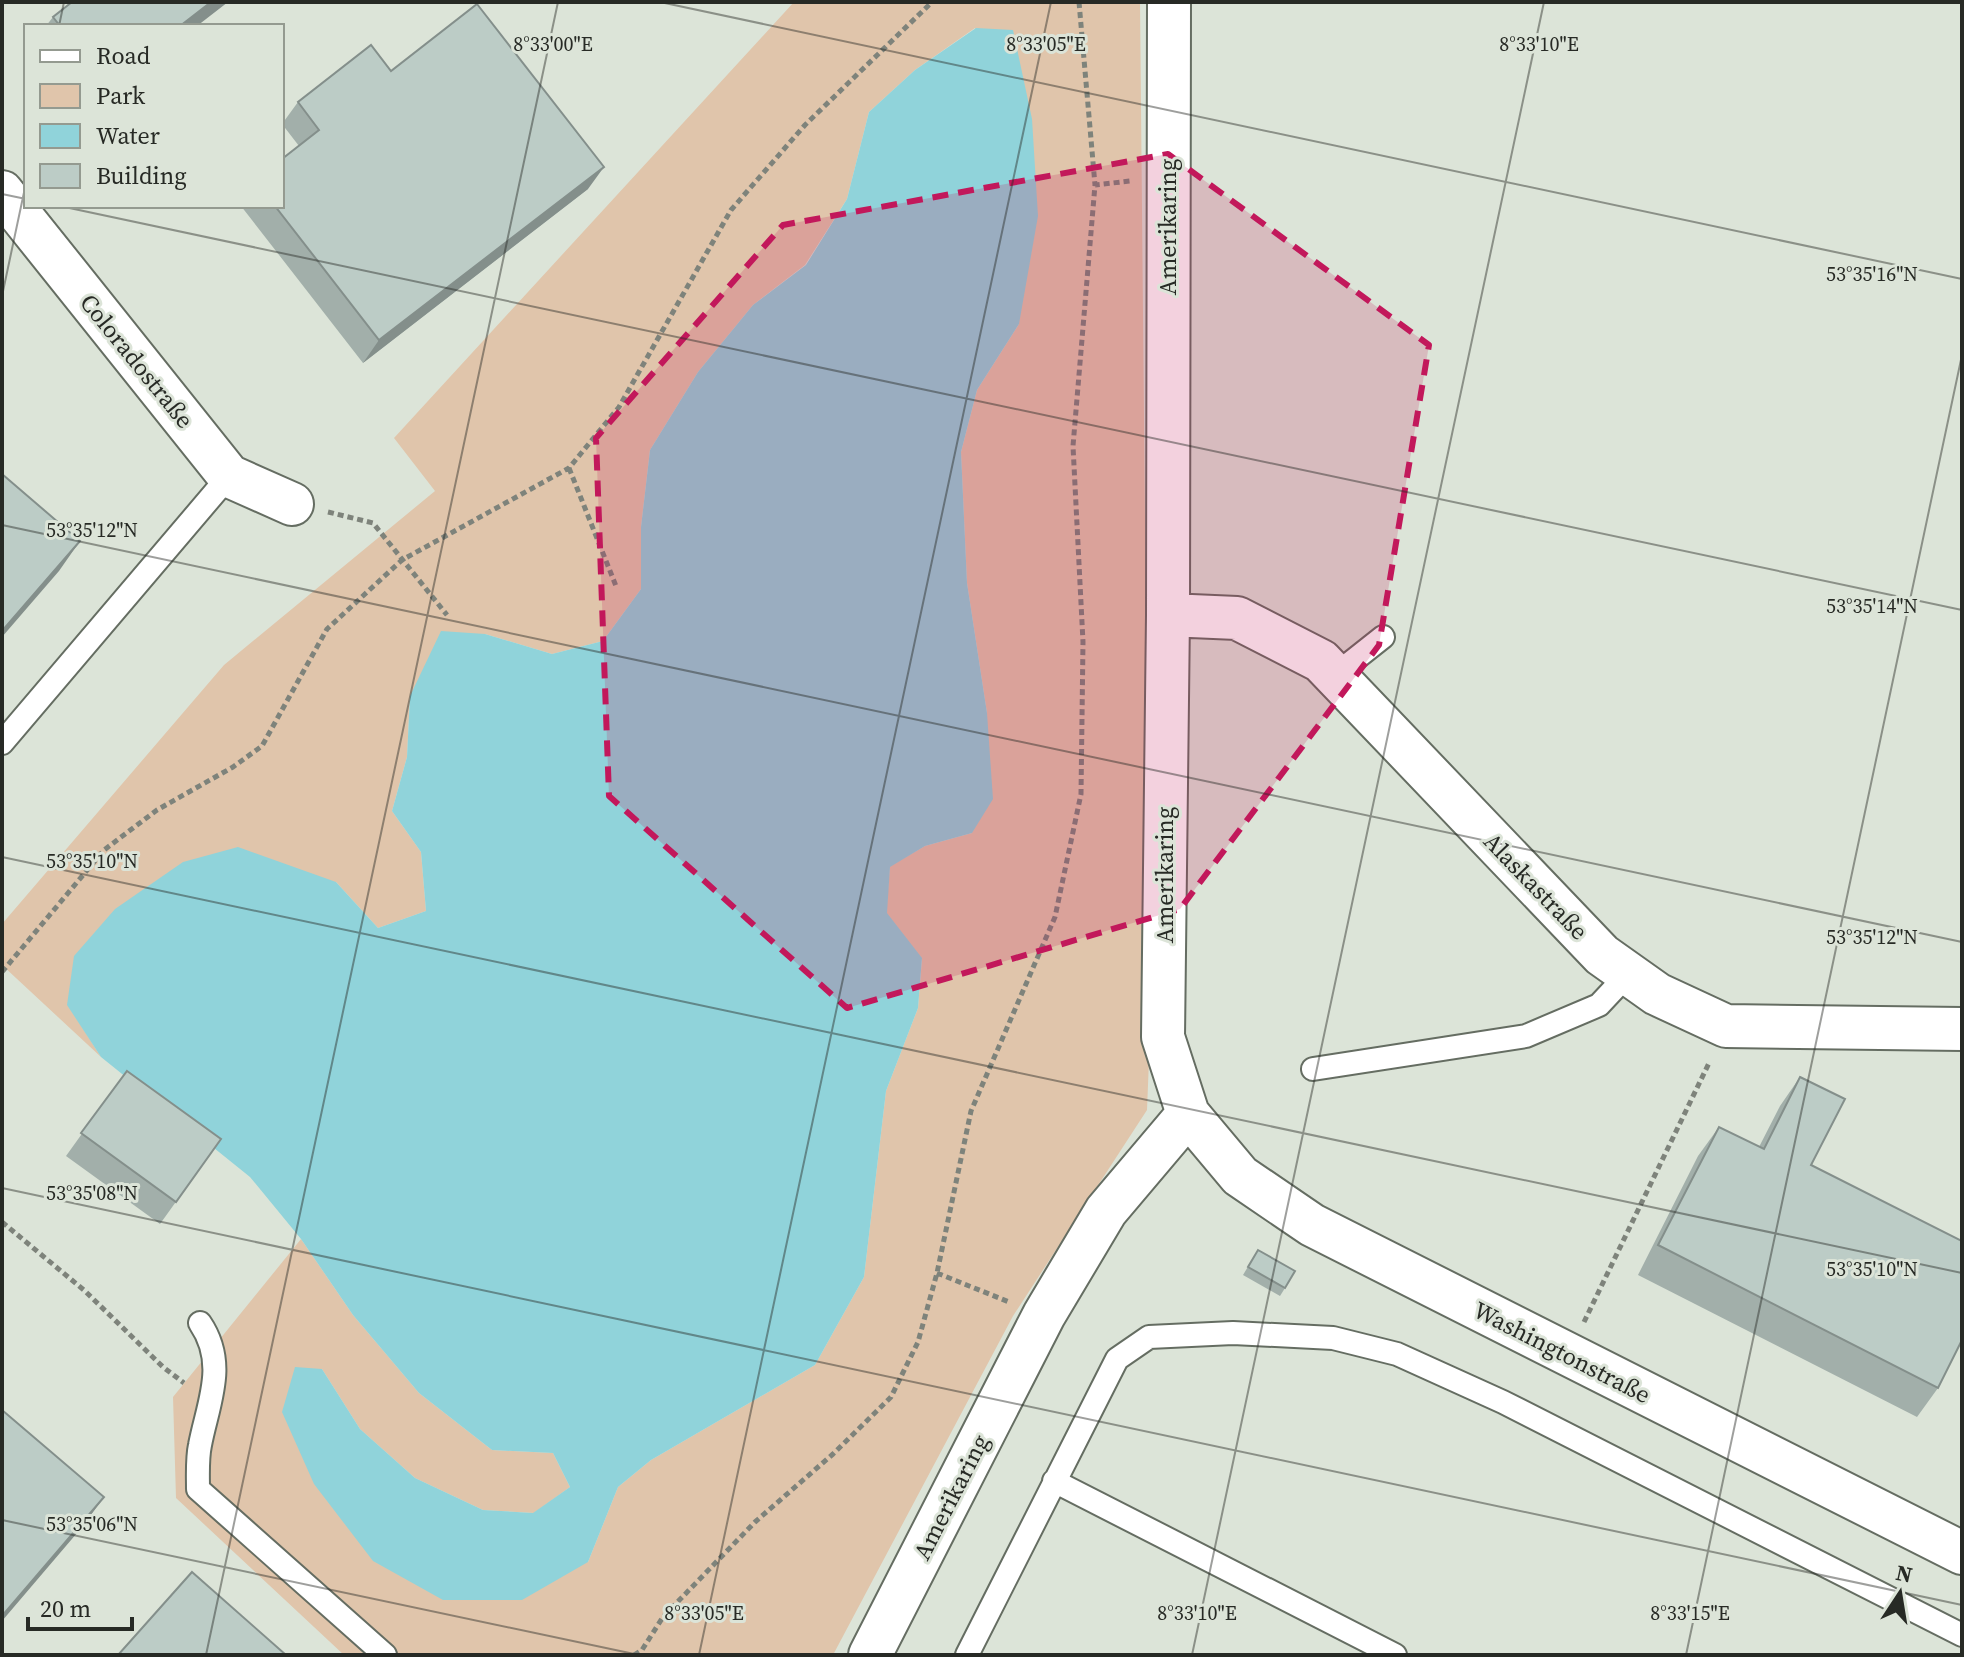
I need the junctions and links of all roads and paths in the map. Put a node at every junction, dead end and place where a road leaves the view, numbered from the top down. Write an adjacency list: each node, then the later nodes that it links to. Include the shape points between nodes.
1 (932, 2): 7 (path, via 805,125 731,210 619,407)
2 (1079, 2): 5 (path)
3 (1169, 2): 4 (street, Amerikaring)
4 (1167, 179): 5 (path); 13 (street, Amerikaring)
5 (1095, 185): 24 (path, via 1073,446 1083,642 1081,794 1055,917 971,1111)
6 (2, 192): 8 (street, Coloradostraße)
7 (569, 468): 10 (path); 11 (path)
8 (229, 476): 9 (street, Coloradostraße); 16 (lane)
9 (292, 504): 10 (path, via 373,523)
10 (402, 560): 12 (path); 17 (path, via 327,629 262,746 157,810 104,850)
11 (616, 586)
12 (447, 615)
13 (1168, 615): 15 (street, Alaskastraße, via 1237,618 1321,661); 22 (street, Amerikaring, via 1163,1037)
14 (1383, 637): 15 (lane)
15 (1335, 675): 18 (street, Alaskastraße, via 1602,955)
16 (2, 743)
17 (2, 972)
18 (1628, 974): 19 (street, Alaskastraße, via 1657,994); 21 (lane, via 1599,1005 1526,1036)
19 (1726, 1026): 20 (street, Alaskastraße); 27 (path)
20 (1962, 1029)
21 (1313, 1069)
22 (1188, 1114): 25 (street, Amerikaring, via 1106,1211); 27 (street, Washingtonstraße, via 1240,1176 1312,1225)
23 (2, 1222): 28 (path, via 85,1291 163,1367)
24 (937, 1273): 25 (path); 32 (path, via 918,1342 891,1397 755,1522 663,1617)
25 (1044, 1315): 35 (street, Amerikaring)
26 (200, 1323): 28 (lane, via 209,1336 215,1372)
27 (1568, 1355): 30 (street, Washingtonstraße)
28 (212, 1403): 33 (lane, via 199,1447 198,1489)
29 (1054, 1481): 31 (lane, via 1117,1359 1149,1337 1233,1333 1333,1338 1397,1354 1503,1402); 36 (lane); 37 (lane)
30 (1962, 1553)
31 (1962, 1635)
32 (641, 1652): 34 (path)
33 (385, 1655)
34 (634, 1655)
35 (870, 1655)
36 (967, 1655)
37 (1395, 1655)

